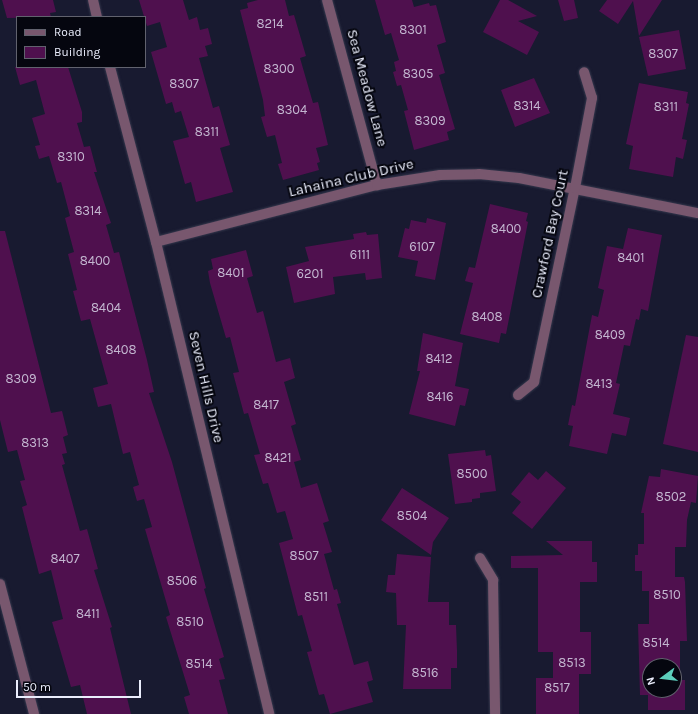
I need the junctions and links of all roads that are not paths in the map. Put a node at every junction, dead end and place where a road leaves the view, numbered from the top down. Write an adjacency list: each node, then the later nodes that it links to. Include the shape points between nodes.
1 (93, 0): 3 (street)
2 (327, 0): 6 (street, Sea Meadow Lane)
3 (97, 16)
4 (110, 68): 9 (street, Seven Hills Drive)
5 (584, 72): 7 (street, Crawford Bay Court, via 592,98)
6 (377, 184): 7 (street, Lahaina Club Drive, via 440,175 479,174); 9 (street, Lahaina Club Drive)
7 (575, 188): 8 (street, Lahaina Club Drive); 10 (street, Crawford Bay Court, via 534,382)
8 (698, 213)
9 (156, 242): 14 (street, Seven Hills Drive)
10 (518, 395)
11 (480, 558): 15 (street, via 493,580)
12 (0, 584): 13 (street)
13 (34, 714)
14 (269, 714)
15 (494, 714)

